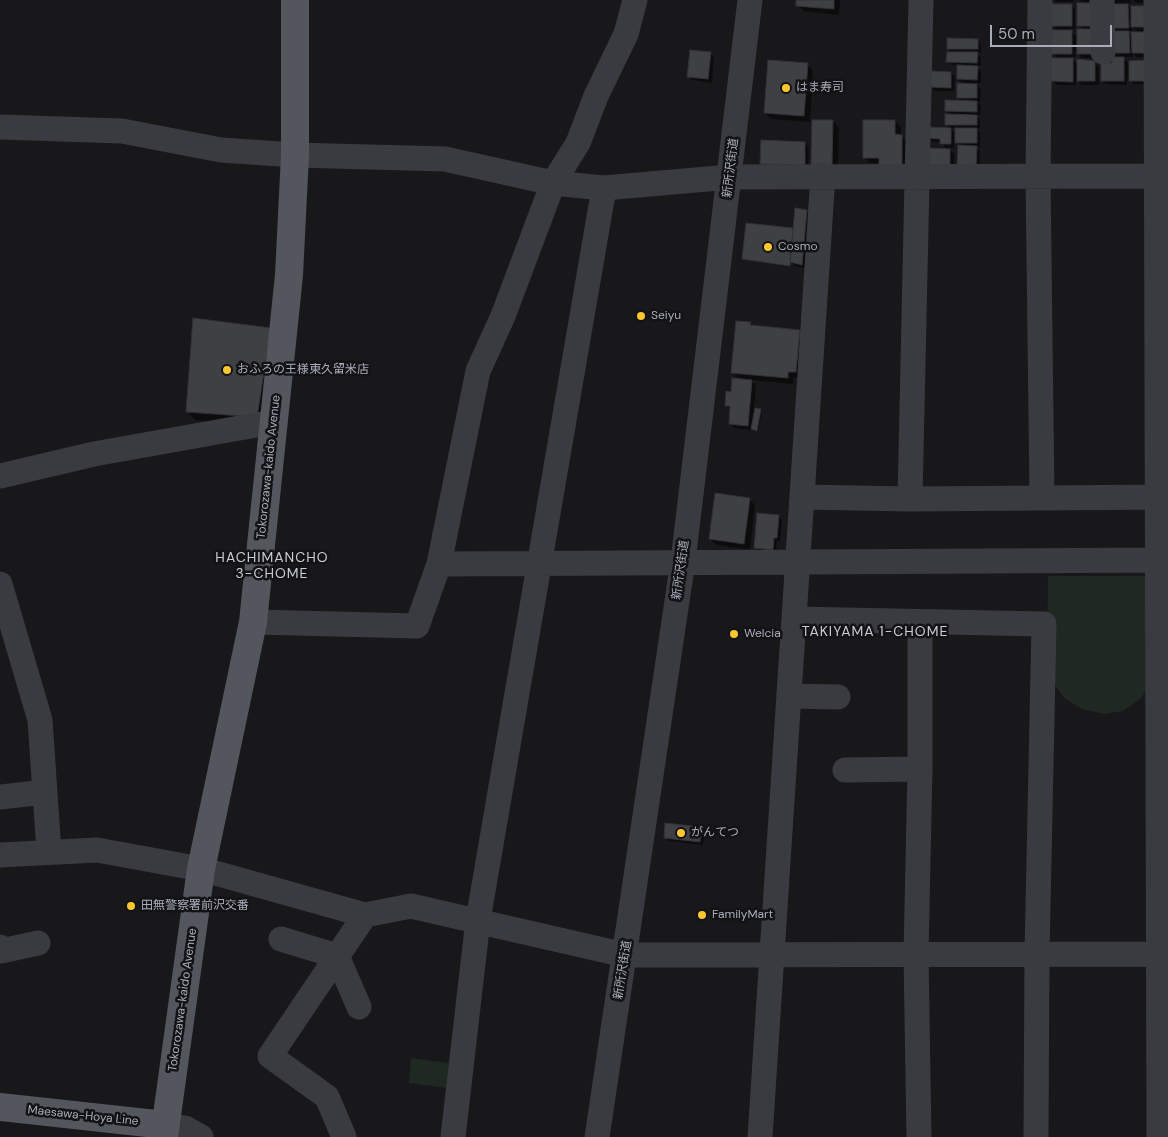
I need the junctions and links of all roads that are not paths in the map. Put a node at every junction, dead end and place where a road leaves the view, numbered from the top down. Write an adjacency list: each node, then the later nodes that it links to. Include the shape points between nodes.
1 (295, 0): 10 (main road, Tokorozawa-kaido Avenue)
2 (635, 0): 16 (street, via 626,34 578,143)
3 (750, 0): 12 (street, 新所沢街道)
4 (921, 0): 13 (street)
5 (1040, 0): 14 (street)
6 (1102, 0): 8 (street)
7 (1156, 0): 15 (street)
8 (1103, 52)
9 (0, 126): 10 (street, via 122,131 221,150)
10 (295, 155): 16 (street, via 445,159); 18 (main road, Tokorozawa-kaido Avenue, via 289,274)
11 (823, 175): 12 (street); 13 (street); 20 (street)
12 (730, 176): 17 (street); 26 (street, 新所沢街道)
13 (917, 176): 14 (street); 23 (street)
14 (1038, 176): 15 (street); 21 (street)
15 (1163, 176): 22 (street)
16 (553, 183): 17 (street); 28 (street, via 503,316 478,371)
17 (604, 188): 27 (street)
18 (273, 422): 19 (street, via 94,454); 31 (main road, Tokorozawa-kaido Avenue)
19 (0, 476)
20 (803, 497): 23 (street); 24 (street)
21 (1042, 497): 22 (street); 23 (street)
22 (1162, 497): 25 (street)
23 (910, 499)
24 (799, 560): 25 (street); 26 (street); 30 (street)
25 (1163, 560): 50 (street)
26 (683, 561): 27 (street); 51 (street, 新所沢街道)
27 (540, 562): 28 (street); 43 (street)
28 (439, 564): 31 (street, via 418,626)
29 (0, 584): 37 (street, via 40,720)
30 (795, 619): 32 (street); 33 (street)
31 (253, 622): 41 (main road, Tokorozawa-kaido Avenue)
32 (920, 623): 35 (street); 49 (street, via 1044,624)
33 (790, 696): 34 (street); 47 (street)
34 (838, 697)
35 (920, 769): 36 (street); 48 (street)
36 (844, 770)
37 (45, 792): 38 (street); 39 (street)
38 (0, 797)
39 (49, 852): 40 (street); 41 (street, via 97,850)
40 (0, 855)
41 (201, 869): 42 (street); 55 (main road, Tokorozawa-kaido Avenue)
42 (365, 916): 43 (street, via 411,906); 52 (street)
43 (478, 920): 51 (street); 58 (street)
44 (281, 939): 52 (street)
45 (38, 943): 46 (street, via 1,951)
46 (0, 947)
47 (772, 953): 48 (street); 51 (street); 60 (street)
48 (916, 954): 49 (street); 61 (street)
49 (1037, 954): 50 (street); 62 (street)
50 (1163, 954): 63 (street)
51 (625, 955): 59 (street, 新所沢街道)
52 (337, 956): 53 (street); 57 (street, via 270,1056 327,1096)
53 (359, 1007)
54 (0, 1107): 55 (main road, Maesawa-Hoya Line)
55 (164, 1131): 56 (street, via 185,1128)
56 (201, 1137)
57 (344, 1137)
58 (453, 1137)
59 (597, 1137)
60 (760, 1137)
61 (919, 1137)
62 (1036, 1137)
63 (1159, 1137)

